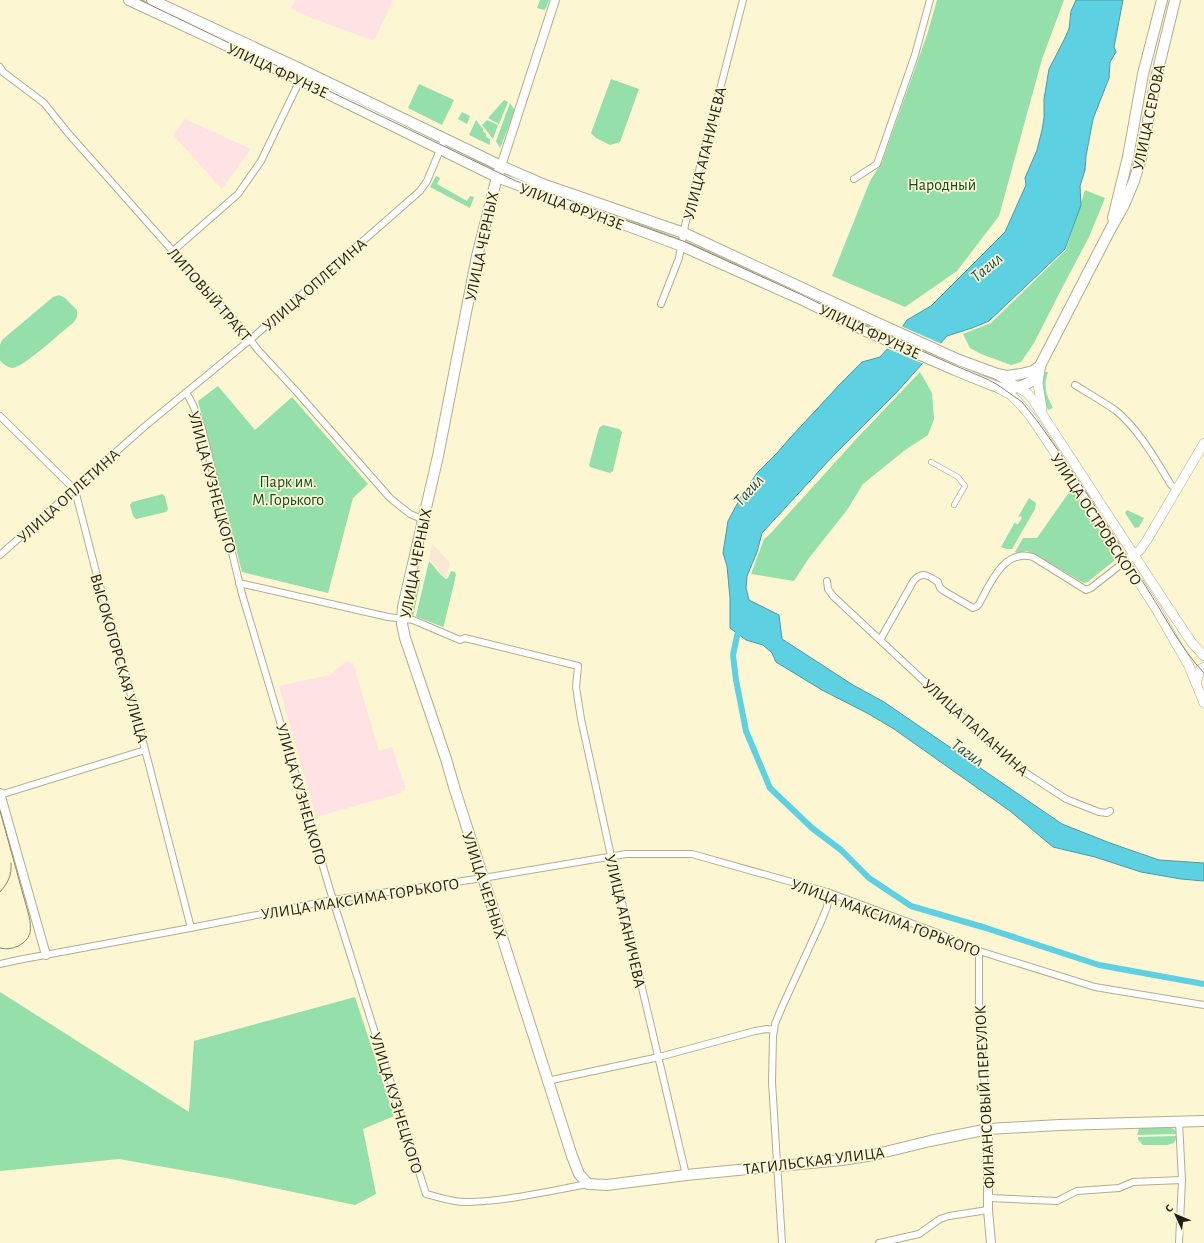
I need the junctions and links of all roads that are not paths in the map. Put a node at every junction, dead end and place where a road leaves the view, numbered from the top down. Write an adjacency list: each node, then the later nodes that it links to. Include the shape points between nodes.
1 (129, 0): 9 (main road, УЛИЦА ФРУНЗЕ)
2 (152, 0): 9 (main road, УЛИЦА ФРУНЗЕ)
3 (555, 0): 12 (street, УЛИЦА ЧЕРНЫХ)
4 (743, 0): 16 (street, УЛИЦА АГАНИЧЕВА)
5 (930, 0): 14 (street, via 915,55 877,164)
6 (1162, 0): 15 (main road, УЛИЦА СЕРОВА, via 1143,74 1128,157)
7 (1175, 0): 15 (main road, УЛИЦА СЕРОВА, via 1156,78 1141,158 1124,205)
8 (0, 67): 18 (street, ЛИПОВЫЙ ТРАКТ, via 44,103)
9 (302, 76): 10 (main road, УЛИЦА ФРУНЗЕ); 11 (main road, УЛИЦА ФРУНЗЕ); 18 (street, via 261,161 238,194)
10 (445, 138): 11 (street, УЛИЦА ОПЛЕТИНА); 12 (main road, УЛИЦА ФРУНЗЕ)
11 (441, 149): 13 (main road, УЛИЦА ФРУНЗЕ); 20 (street, УЛИЦА ОПЛЕТИНА, via 420,191)
12 (501, 166): 13 (main road, УЛИЦА ЧЕРНЫХ); 16 (main road, УЛИЦА ФРУНЗЕ, via 545,185)
13 (497, 177): 17 (main road, УЛИЦА ФРУНЗЕ); 37 (main road, УЛИЦА ЧЕРНЫХ, via 477,256 438,456)
14 (854, 179)
15 (1110, 230): 23 (main road, УЛИЦА СЕРОВА)
16 (684, 233): 17 (street, УЛИЦА АГАНИЧЕВА); 21 (main road, УЛИЦА ФРУНЗЕ)
17 (682, 246): 19 (street, УЛИЦА АГАНИЧЕВА); 22 (main road, УЛИЦА ФРУНЗЕ)
18 (174, 251): 20 (street, ЛИПОВЫЙ ТРАКТ)
19 (661, 304)
20 (250, 339): 28 (street, УЛИЦА ОПЛЕТИНА); 37 (street, ЛИПОВЫЙ ТРАКТ, via 390,498 410,514)
21 (959, 360): 24 (main road, УЛИЦА ОСТРОВСКОГО)
22 (955, 370): 25 (main road, УЛИЦА ОСТРОВСКОГО)
23 (1037, 370): 24 (main road, via 1006,376); 27 (main road, УЛИЦА СЕРОВА, via 1032,381); 30 (main road, УЛИЦА СЕРОВА, via 1038,391)
24 (997, 374): 27 (main road, УЛИЦА ОСТРОВСКОГО)
25 (992, 385): 27 (main road, via 1005,389); 31 (main road, УЛИЦА ОСТРОВСКОГО, via 1011,396)
26 (1075, 385): 34 (street, via 1115,410 1128,423 1145,443 1171,485)
27 (1024, 388): 30 (main road, УЛИЦА ОСТРОВСКОГО); 31 (main road)
28 (186, 392): 35 (street, УЛИЦА ОПЛЕТИНА); 42 (street, УЛИЦА КУЗНЕЦКОГО, via 194,405 202,428)
29 (0, 416): 35 (street)
30 (1044, 416): 38 (main road, УЛИЦА ОСТРОВСКОГО)
31 (1031, 417): 40 (main road, УЛИЦА ОСТРОВСКОГО)
32 (1204, 443): 34 (main road)
33 (932, 462): 36 (street, via 958,477 965,486)
34 (1177, 489): 38 (main road, via 1147,540)
35 (75, 490): 39 (street, УЛИЦА ОПЛЕТИНА); 49 (street, ВЫСОКОГОРСКАЯ УЛИЦА)
36 (954, 505)
37 (422, 519): 43 (main road, УЛИЦА ЧЕРНЫХ)
38 (1135, 554): 40 (main road); 45 (main road, УЛИЦА ОСТРОВСКОГО, via 1192,643)
39 (0, 555)
40 (1125, 561): 44 (street, via 1086,590 1033,558 1015,558 998,570 979,604 973,608 944,591 938,582 922,575 914,580); 47 (main road, УЛИЦА ОСТРОВСКОГО, via 1186,660)
41 (827, 581): 44 (street, УЛИЦА ПАПАНИНА, via 828,589 833,596)
42 (239, 583): 43 (street); 55 (street, УЛИЦА КУЗНЕЦКОГО)
43 (402, 618): 52 (street, УЛИЦА АГАНИЧЕВА, via 413,620 460,640 465,638 578,666 576,687 581,719); 53 (main road, УЛИЦА ЧЕРНЫХ, via 405,638)
44 (880, 640): 51 (street, УЛИЦА ПАПАНИНА, via 1023,771 1066,799 1099,812)
45 (1204, 656)
46 (1204, 667): 47 (main road, via 1200,670)
47 (1196, 683): 48 (main road, УЛИЦА ОСТРОВСКОГО)
48 (1204, 703)
49 (145, 750): 50 (street); 56 (street, ВЫСОКОГОРСКАЯ УЛИЦА)
50 (0, 794): 58 (street)
51 (1110, 811)
52 (611, 856): 53 (street, УЛИЦА МАКСИМА ГОРЬКОГО); 54 (street, УЛИЦА МАКСИМА ГОРЬКОГО, via 692,854); 62 (street, УЛИЦА АГАНИЧЕВА)
53 (483, 878): 55 (street, УЛИЦА МАКСИМА ГОРЬКОГО); 63 (main road, УЛИЦА ЧЕРНЫХ)
54 (827, 892): 57 (street, УЛИЦА МАКСИМА ГОРЬКОГО); 61 (street, via 828,898 820,924)
55 (333, 900): 56 (street, УЛИЦА МАКСИМА ГОРЬКОГО); 71 (street, УЛИЦА КУЗНЕЦКОГО)
56 (191, 928): 58 (street, УЛИЦА МАКСИМА ГОРЬКОГО)
57 (980, 951): 60 (street, УЛИЦА МАКСИМА ГОРЬКОГО, via 1095,987); 66 (street, ФИНАНСОВЫЙ ПЕРЕУЛОК, via 978,1015)
58 (46, 955): 59 (street, УЛИЦА МАКСИМА ГОРЬКОГО)
59 (0, 964)
60 (1204, 1005)
61 (774, 1030): 62 (street, via 755,1031); 67 (street, via 772,1082)
62 (659, 1057): 63 (street); 68 (street, УЛИЦА АГАНИЧЕВА)
63 (547, 1081): 70 (main road, УЛИЦА ЧЕРНЫХ, via 578,1170)
64 (1204, 1121): 65 (main road, ТАГИЛЬСКАЯ УЛИЦА)
65 (1180, 1122): 66 (main road, ТАГИЛЬСКАЯ УЛИЦА); 69 (street)
66 (988, 1129): 67 (main road, ТАГИЛЬСКАЯ УЛИЦА, via 873,1155); 72 (street, ФИНАНСОВЫЙ ПЕРЕУЛОК)
67 (777, 1166): 68 (main road, ТАГИЛЬСКАЯ УЛИЦА); 74 (street)
68 (686, 1175): 70 (main road, ТАГИЛЬСКАЯ УЛИЦА, via 607,1185)
69 (1182, 1180): 72 (street, via 1133,1182 1119,1188 1077,1191 1057,1201); 77 (street)
70 (588, 1184): 71 (street, ТАГИЛЬСКАЯ УЛИЦА, via 467,1202)
71 (426, 1194)
72 (989, 1198): 73 (street, ФИНАНСОВЫЙ ПЕРЕУЛОК)
73 (988, 1210): 75 (street, via 944,1218 918,1234); 76 (street, ФИНАНСОВЫЙ ПЕРЕУЛОК)
74 (782, 1243)
75 (879, 1243)
76 (991, 1243)
77 (1179, 1243)

